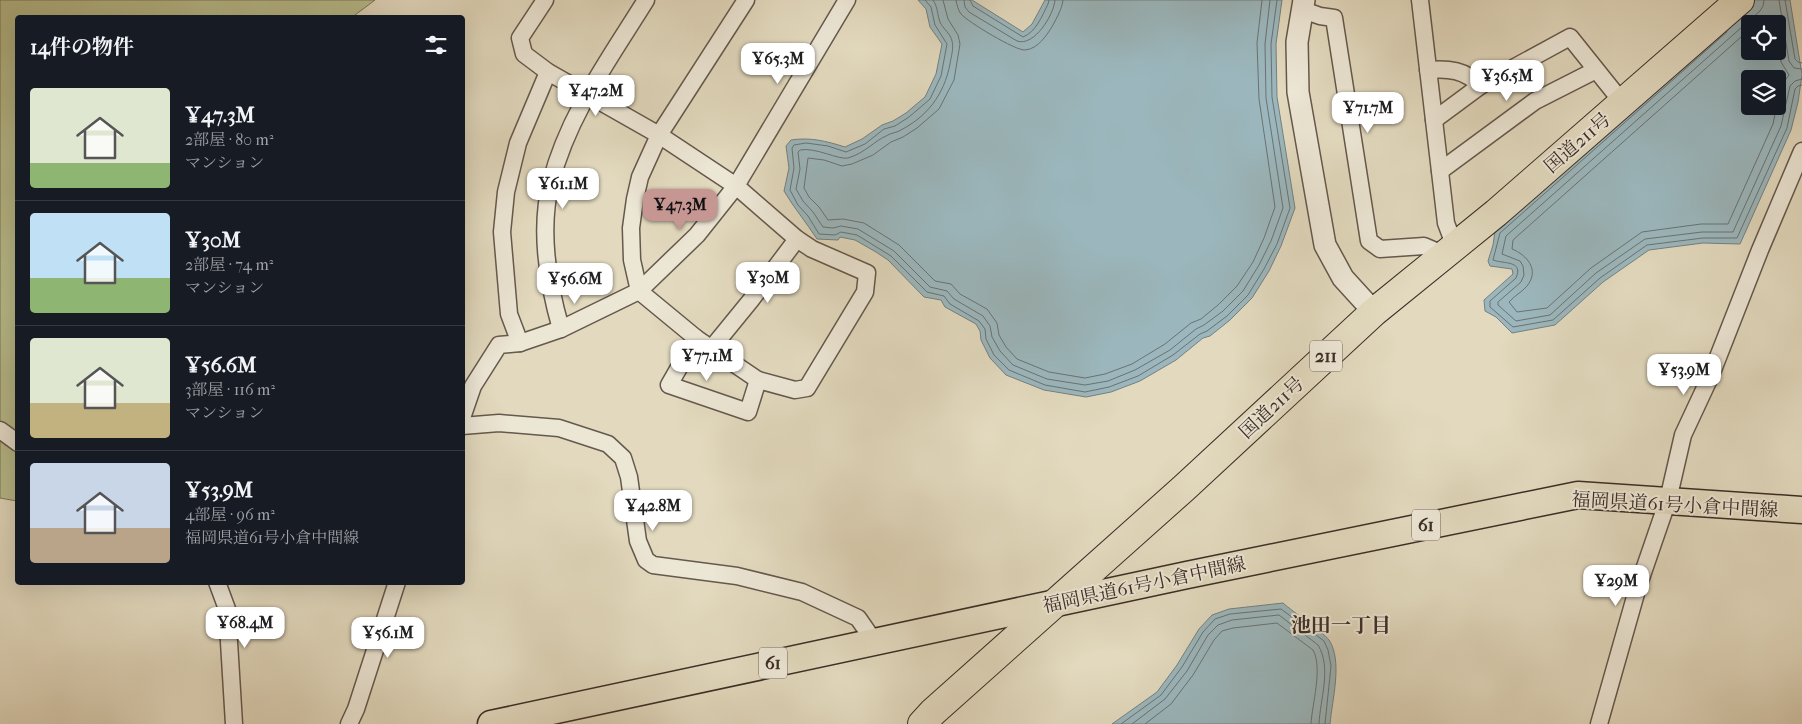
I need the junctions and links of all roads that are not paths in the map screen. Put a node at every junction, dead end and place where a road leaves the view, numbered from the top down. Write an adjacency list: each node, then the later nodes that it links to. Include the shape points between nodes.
1 (545, 0): 10 (street, via 520,38 524,54)
2 (646, 0): 12 (street)
3 (746, 0): 15 (street)
4 (847, 0): 18 (street)
5 (1420, 0): 8 (street)
6 (1740, 0): 13 (highway, 国道211号 / 211)
7 (1303, 5): 20 (street, via 1320,16 1334,18 1369,241 1380,249 1424,246); 22 (street, via 1297,42 1298,92 1325,245 1343,278)
8 (1428, 70): 11 (street, via 1461,72); 14 (street)
9 (1596, 70): 11 (street, via 1570,37); 13 (street); 17 (street, via 1535,100)
10 (548, 72): 12 (street); 25 (street, via 518,143 506,192 502,232 509,314)
11 (1480, 86): 14 (street)
12 (587, 94): 15 (street); 23 (street, via 560,155 551,183 548,209 548,268)
13 (1622, 102): 20 (highway, 国道211号 / 211)
14 (1434, 120): 17 (street)
15 (659, 135): 18 (street); 21 (street, via 634,199 632,260)
16 (1802, 151): 32 (street, via 1711,375 1683,435)
17 (1440, 171): 20 (street)
18 (736, 186): 19 (street); 21 (street, via 698,235)
19 (797, 239): 26 (street); 27 (street, via 867,273 865,292 807,388 795,390)
20 (1450, 251): 22 (highway, 国道211号 / 211)
21 (639, 291): 23 (street); 24 (street)
22 (1374, 312): 36 (highway, 国道211号 / 211)
23 (561, 329): 25 (street)
24 (696, 338): 26 (street); 27 (street, via 669,385 748,412)
25 (520, 343): 28 (street, via 499,344 473,386)
26 (711, 349): 27 (street)
27 (758, 380)
28 (465, 409)
29 (465, 426): 37 (street, via 500,423 559,428 608,444 623,458 629,477 638,541 646,560 652,565 737,576 802,592 858,618)
30 (0, 430): 31 (street)
31 (15, 441)
32 (1668, 500): 33 (main road, 福岡県道61号小倉中間線 / 61); 36 (main road, 福岡県道61号小倉中間線 / 61, via 1578,495); 42 (street, via 1637,590)
33 (1802, 510)
34 (218, 585): 38 (street, via 227,609)
35 (396, 585): 39 (street)
36 (1055, 603): 37 (main road, 福岡県道61号小倉中間線 / 61); 41 (highway, 国道211号 / 211)
37 (874, 641): 40 (main road, 福岡県道61号小倉中間線 / 61)
38 (234, 724)
39 (349, 724)
40 (491, 724)
41 (922, 724)
42 (1599, 724)

